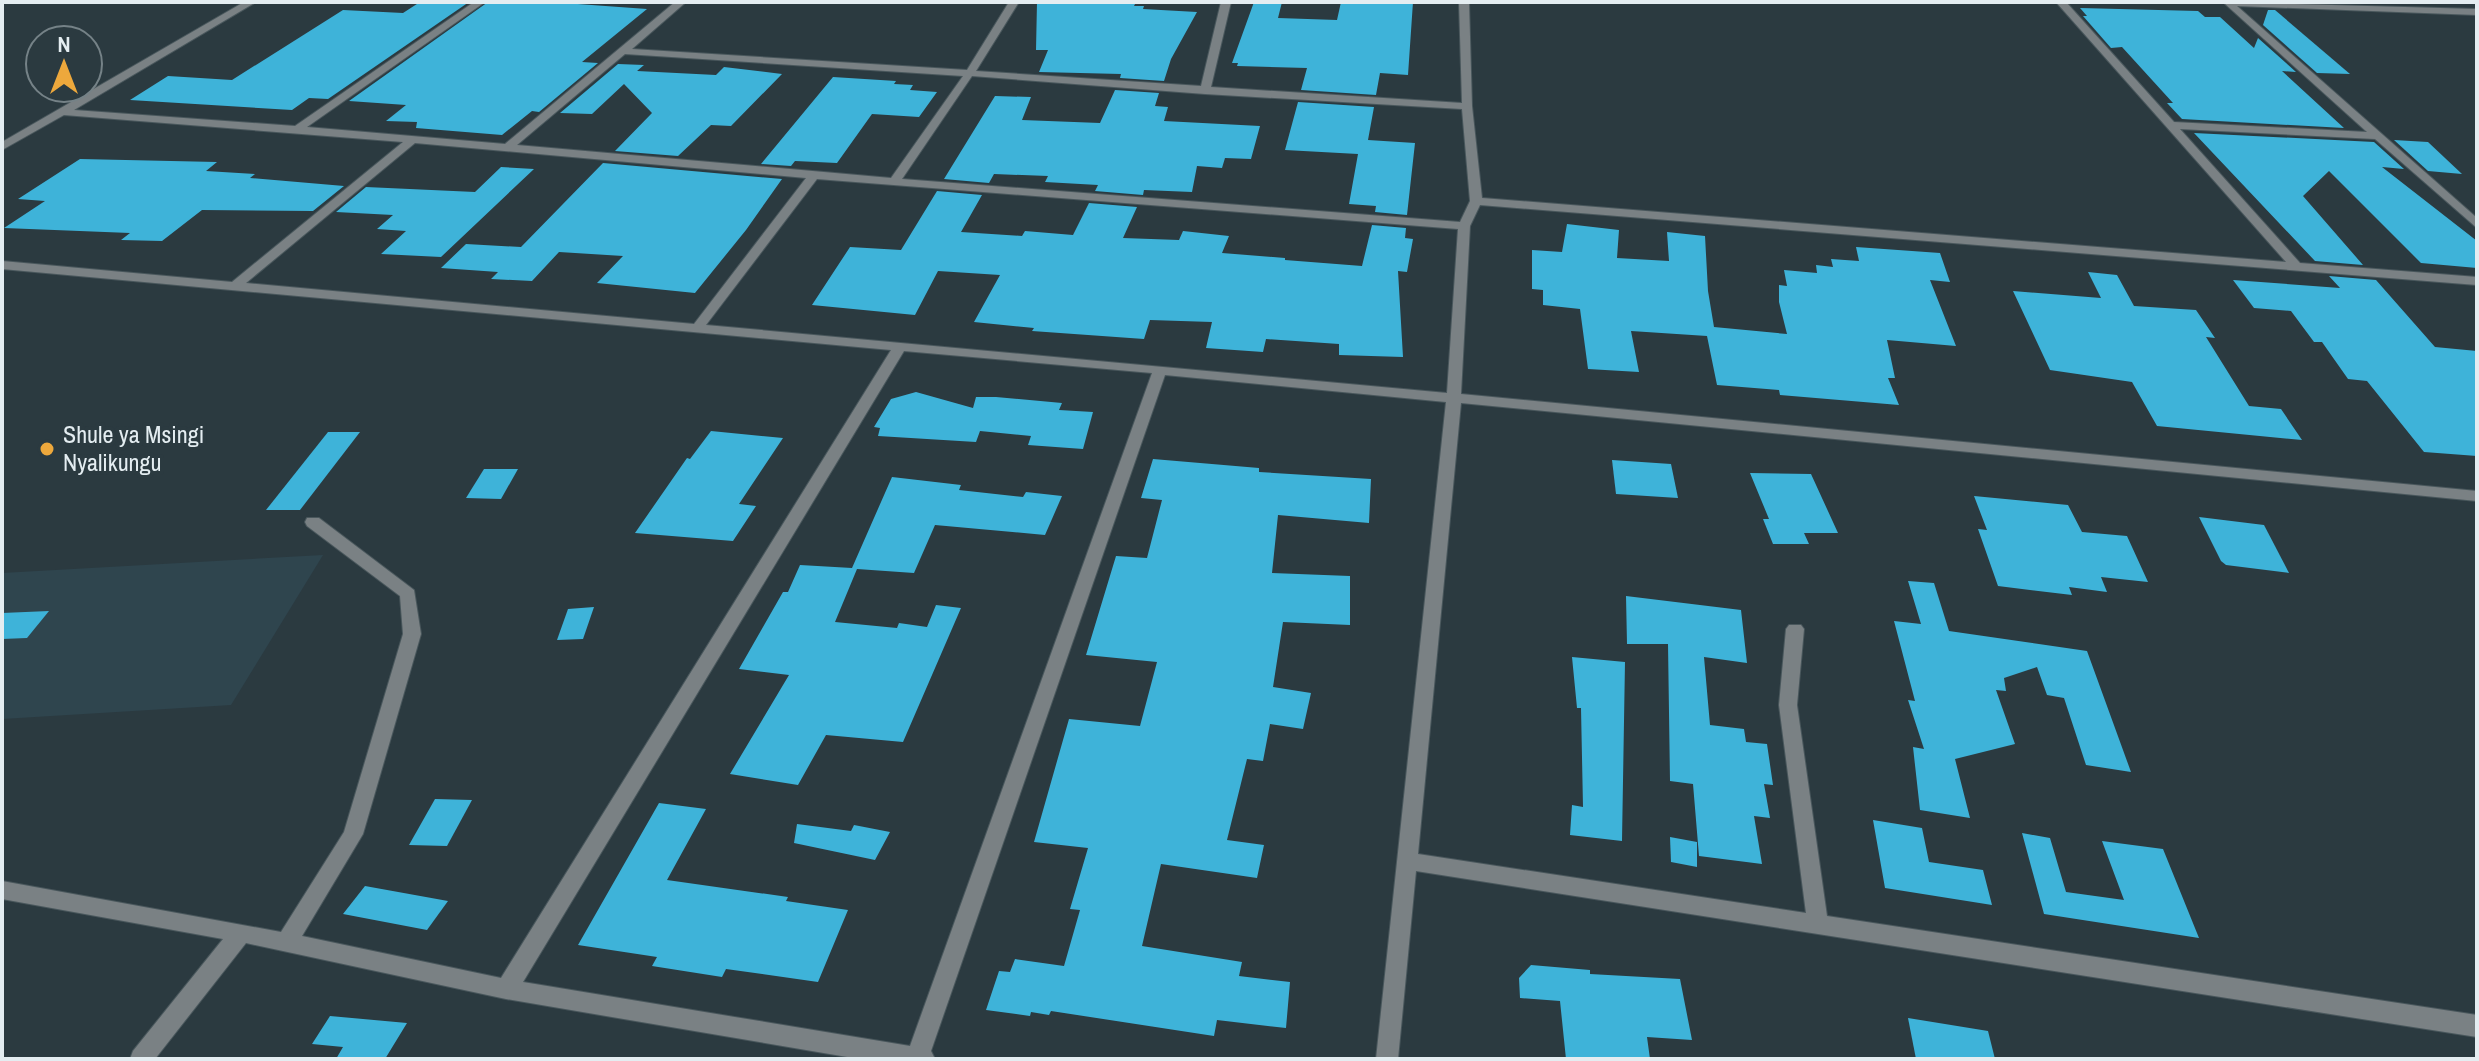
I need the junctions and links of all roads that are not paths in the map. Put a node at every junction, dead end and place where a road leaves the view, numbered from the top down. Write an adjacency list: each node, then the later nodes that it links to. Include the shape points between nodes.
1 (251, 2): 16 (street)
2 (480, 2): 18 (street)
3 (681, 2): 12 (street)
4 (1014, 2): 13 (street)
5 (1226, 2): 14 (street)
6 (1464, 2): 15 (street)
7 (2061, 2): 17 (street)
8 (2218, 2): 10 (street)
9 (2470, 2): 11 (street)
10 (2228, 3): 11 (street); 19 (street)
11 (2477, 9)
12 (623, 51): 13 (street); 22 (street)
13 (971, 71): 14 (street); 24 (street)
14 (1205, 91): 15 (street)
15 (1467, 106): 25 (street)
16 (62, 112): 18 (street); 21 (street)
17 (2170, 125): 19 (street); 29 (street)
18 (297, 129): 20 (street)
19 (2377, 136): 26 (street)
20 (413, 139): 22 (street); 31 (street)
21 (2, 147)
22 (508, 147): 23 (street)
23 (815, 174): 24 (street); 32 (street)
24 (894, 182): 27 (street)
25 (1476, 201): 27 (street); 29 (street)
26 (2477, 224)
27 (1464, 226): 35 (street)
28 (2, 265): 31 (street)
29 (2298, 268): 30 (street)
30 (2477, 281)
31 (235, 286): 32 (street)
32 (698, 327): 33 (street)
33 (899, 348): 34 (street); 44 (street)
34 (1160, 370): 35 (street); 46 (street)
35 (1454, 398): 36 (street); 39 (street)
36 (2477, 496)
37 (313, 522): 43 (street, via 408,594 412,634 353,834)
38 (1795, 629): 41 (street, via 1788,705)
39 (1408, 861): 41 (street); 49 (street)
40 (2, 890): 42 (street)
41 (1818, 924): 45 (street)
42 (241, 933): 43 (street); 47 (street)
43 (286, 943): 44 (street)
44 (506, 989): 46 (street)
45 (2477, 1026)
46 (917, 1058): 48 (street)
47 (141, 1059)
48 (924, 1059)
49 (1387, 1059)

